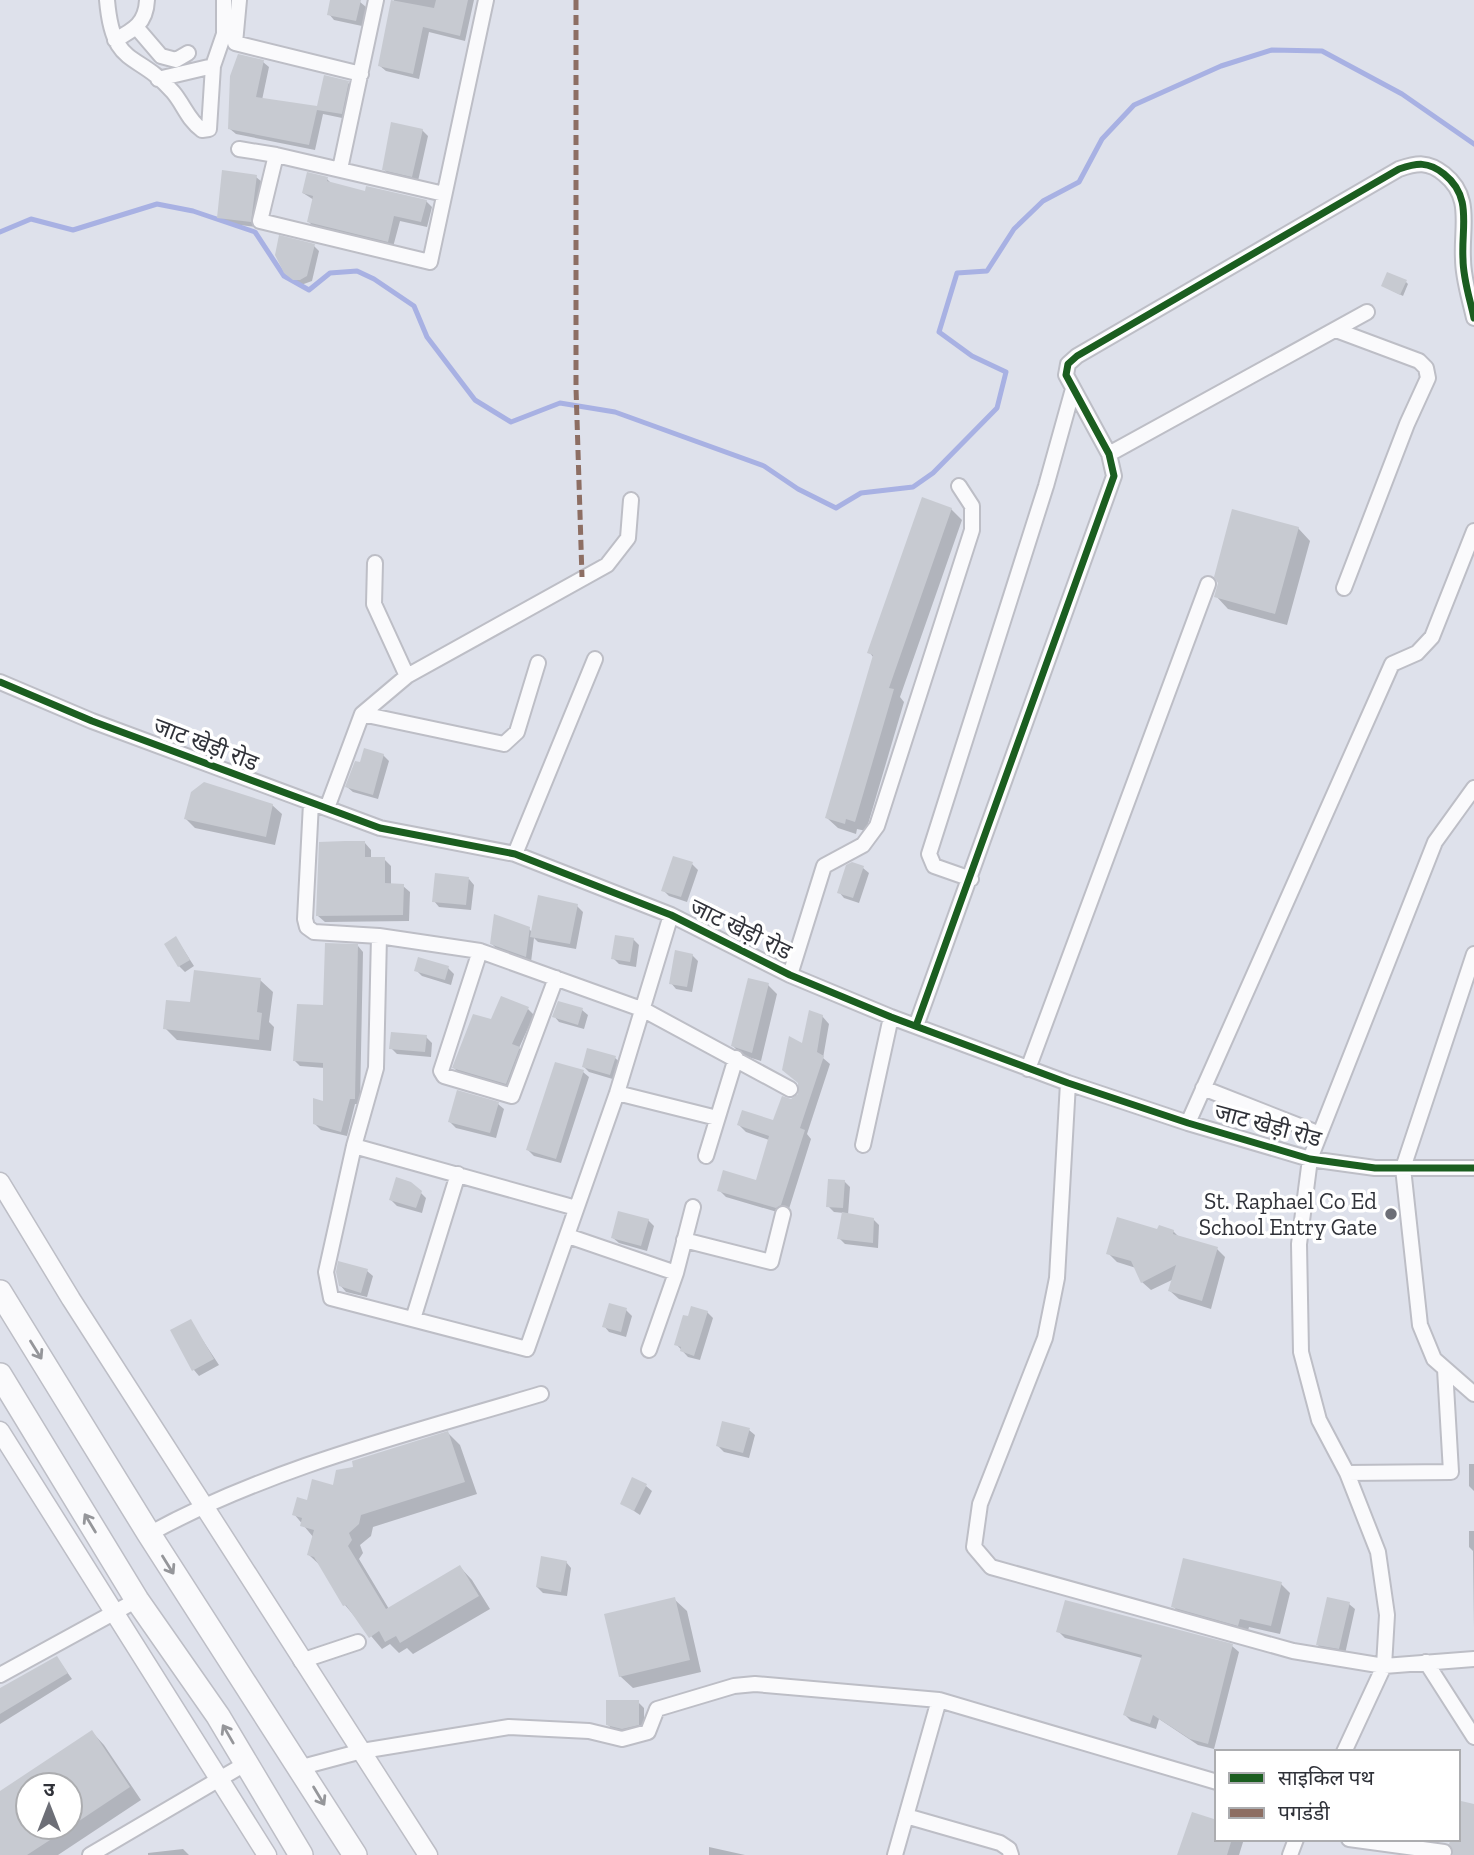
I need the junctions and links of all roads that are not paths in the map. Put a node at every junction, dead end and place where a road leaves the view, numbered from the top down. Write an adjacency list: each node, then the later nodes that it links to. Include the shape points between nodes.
1 (107, 0): 8 (street)
2 (147, 0): 7 (street)
3 (224, 0): 10 (street, via 223,34)
4 (239, 0): 11 (street, via 235,43)
5 (376, 0): 11 (street)
6 (486, 0): 16 (street)
7 (137, 29): 8 (street); 9 (street, via 161,57 176,60)
8 (115, 40): 12 (street, via 121,53)
9 (188, 53)
10 (213, 66): 12 (street); 12 (street, via 209,129 193,123)
11 (361, 74): 15 (street)
12 (159, 79)
13 (239, 149): 14 (street)
14 (276, 155): 15 (street); 16 (street, via 260,221 430,262)
15 (340, 170): 16 (street)
16 (444, 194)
17 (1367, 312): 19 (street)
18 (1474, 318): 20 (street, via 1462,261 1465,214 1460,190 1436,168 1415,163 1077,356 1068,364 1066,375)
19 (1336, 330): 21 (street); 27 (street, via 1419,361 1428,378)
20 (1073, 389): 21 (street); 37 (street, via 929,854 934,866)
21 (1109, 454): 37 (street, via 1114,476)
22 (959, 486): 42 (street, via 972,506 972,530 877,826 863,845 824,866)
23 (631, 500): 30 (street, via 628,538 607,565)
24 (1474, 531): 50 (street, via 1432,637 1417,653 1392,664)
25 (375, 563): 30 (street, via 374,604)
26 (1208, 584): 48 (street)
27 (1344, 588)
28 (595, 659): 36 (street)
29 (538, 663): 32 (street, via 517,732 504,744)
30 (407, 676): 32 (street)
31 (0, 682): 34 (street, जाट खेड़ी रोड)
32 (362, 713): 35 (street)
33 (1474, 788): 55 (street, via 1435,842)
34 (311, 803): 35 (street, जाट खेड़ी रोड); 39 (street, via 307,927 314,932)
35 (327, 808): 36 (street, जाट खेड़ी रोड, via 380,828)
36 (515, 854): 38 (street, जाट खेड़ी रोड)
37 (971, 879): 46 (street)
38 (671, 915): 42 (street, जाट खेड़ी रोड); 44 (street)
39 (379, 936): 40 (street); 57 (street, via 376,1068)
40 (480, 951): 43 (street); 43 (street, via 443,1076 512,1096)
41 (1474, 954): 60 (street)
42 (790, 975): 45 (street, जाट खेड़ी रोड)
43 (556, 978): 44 (street)
44 (644, 1010): 47 (street); 52 (street)
45 (891, 1017): 46 (street, जाट खेड़ी रोड); 56 (street)
46 (916, 1026): 48 (street, जाट खेड़ी रोड)
47 (736, 1058): 51 (street); 53 (street)
48 (1028, 1069): 49 (street, जाट खेड़ी रोड)
49 (1068, 1083): 54 (street, जाट खेड़ी रोड); 87 (street, via 1057,1278 1045,1338 980,1504 974,1547 991,1567 1293,1651)
50 (1203, 1088): 54 (street); 55 (street)
51 (790, 1089)
52 (617, 1093): 53 (street); 65 (street)
53 (717, 1118): 58 (street)
54 (1188, 1123): 59 (street, जाट खेड़ी रोड)
55 (1320, 1134): 59 (street)
56 (863, 1145)
57 (354, 1146): 62 (street); 71 (street, via 326,1272 331,1298)
58 (706, 1156)
59 (1310, 1159): 60 (street, जाट खेड़ी रोड); 78 (street, via 1298,1244 1301,1352 1319,1420)
60 (1403, 1168): 61 (street, जाट खेड़ी रोड); 73 (street, via 1420,1325 1434,1359)
61 (1474, 1168)
62 (458, 1174): 65 (street); 71 (street)
63 (0, 1182): 79 (street)
64 (693, 1207): 68 (street)
65 (576, 1208): 67 (street)
66 (783, 1214): 68 (street, via 771,1262)
67 (568, 1236): 69 (street); 71 (street, via 527,1349)
68 (684, 1240): 69 (street)
69 (676, 1273): 72 (street)
70 (0, 1292): 80 (main road, one-way to 80)
71 (413, 1319)
72 (649, 1350)
73 (1445, 1369): 76 (street); 78 (street, via 1451,1472)
74 (0, 1375): 81 (main road, one-way to 74)
75 (541, 1394): 79 (street, via 307,1464)
76 (1474, 1394)
77 (0, 1431): 82 (street)
78 (1347, 1473): 87 (street, via 1378,1552 1387,1615)
79 (204, 1504): 80 (street); 85 (street)
80 (149, 1534): 94 (main road, one-way to 94)
81 (137, 1600): 82 (street); 93 (main road, one-way to 81, via 218,1716)
82 (114, 1614): 88 (street); 95 (street)
83 (358, 1642): 85 (street)
84 (1474, 1659): 86 (street)
85 (301, 1661): 92 (street)
86 (1426, 1662): 87 (street); 90 (street)
87 (1384, 1666): 91 (street)
88 (0, 1675)
89 (939, 1700): 92 (street, via 755,1684 657,1709 648,1732 622,1740 589,1731 509,1727); 96 (street); 97 (street)
90 (1474, 1737)
91 (1344, 1750)
92 (362, 1751): 94 (street); 104 (street)
93 (245, 1765): 95 (street); 102 (main road)
94 (302, 1768): 103 (main road, one-way to 103)
95 (220, 1779): 100 (street); 101 (street)
96 (1215, 1781)
97 (906, 1816): 105 (street); 106 (street, via 1000,1843)
98 (1364, 1841): 99 (street)
99 (1444, 1852)
100 (90, 1855)
101 (267, 1855)
102 (301, 1855)
103 (355, 1855)
104 (428, 1855)
105 (895, 1855)
106 (1011, 1855)

